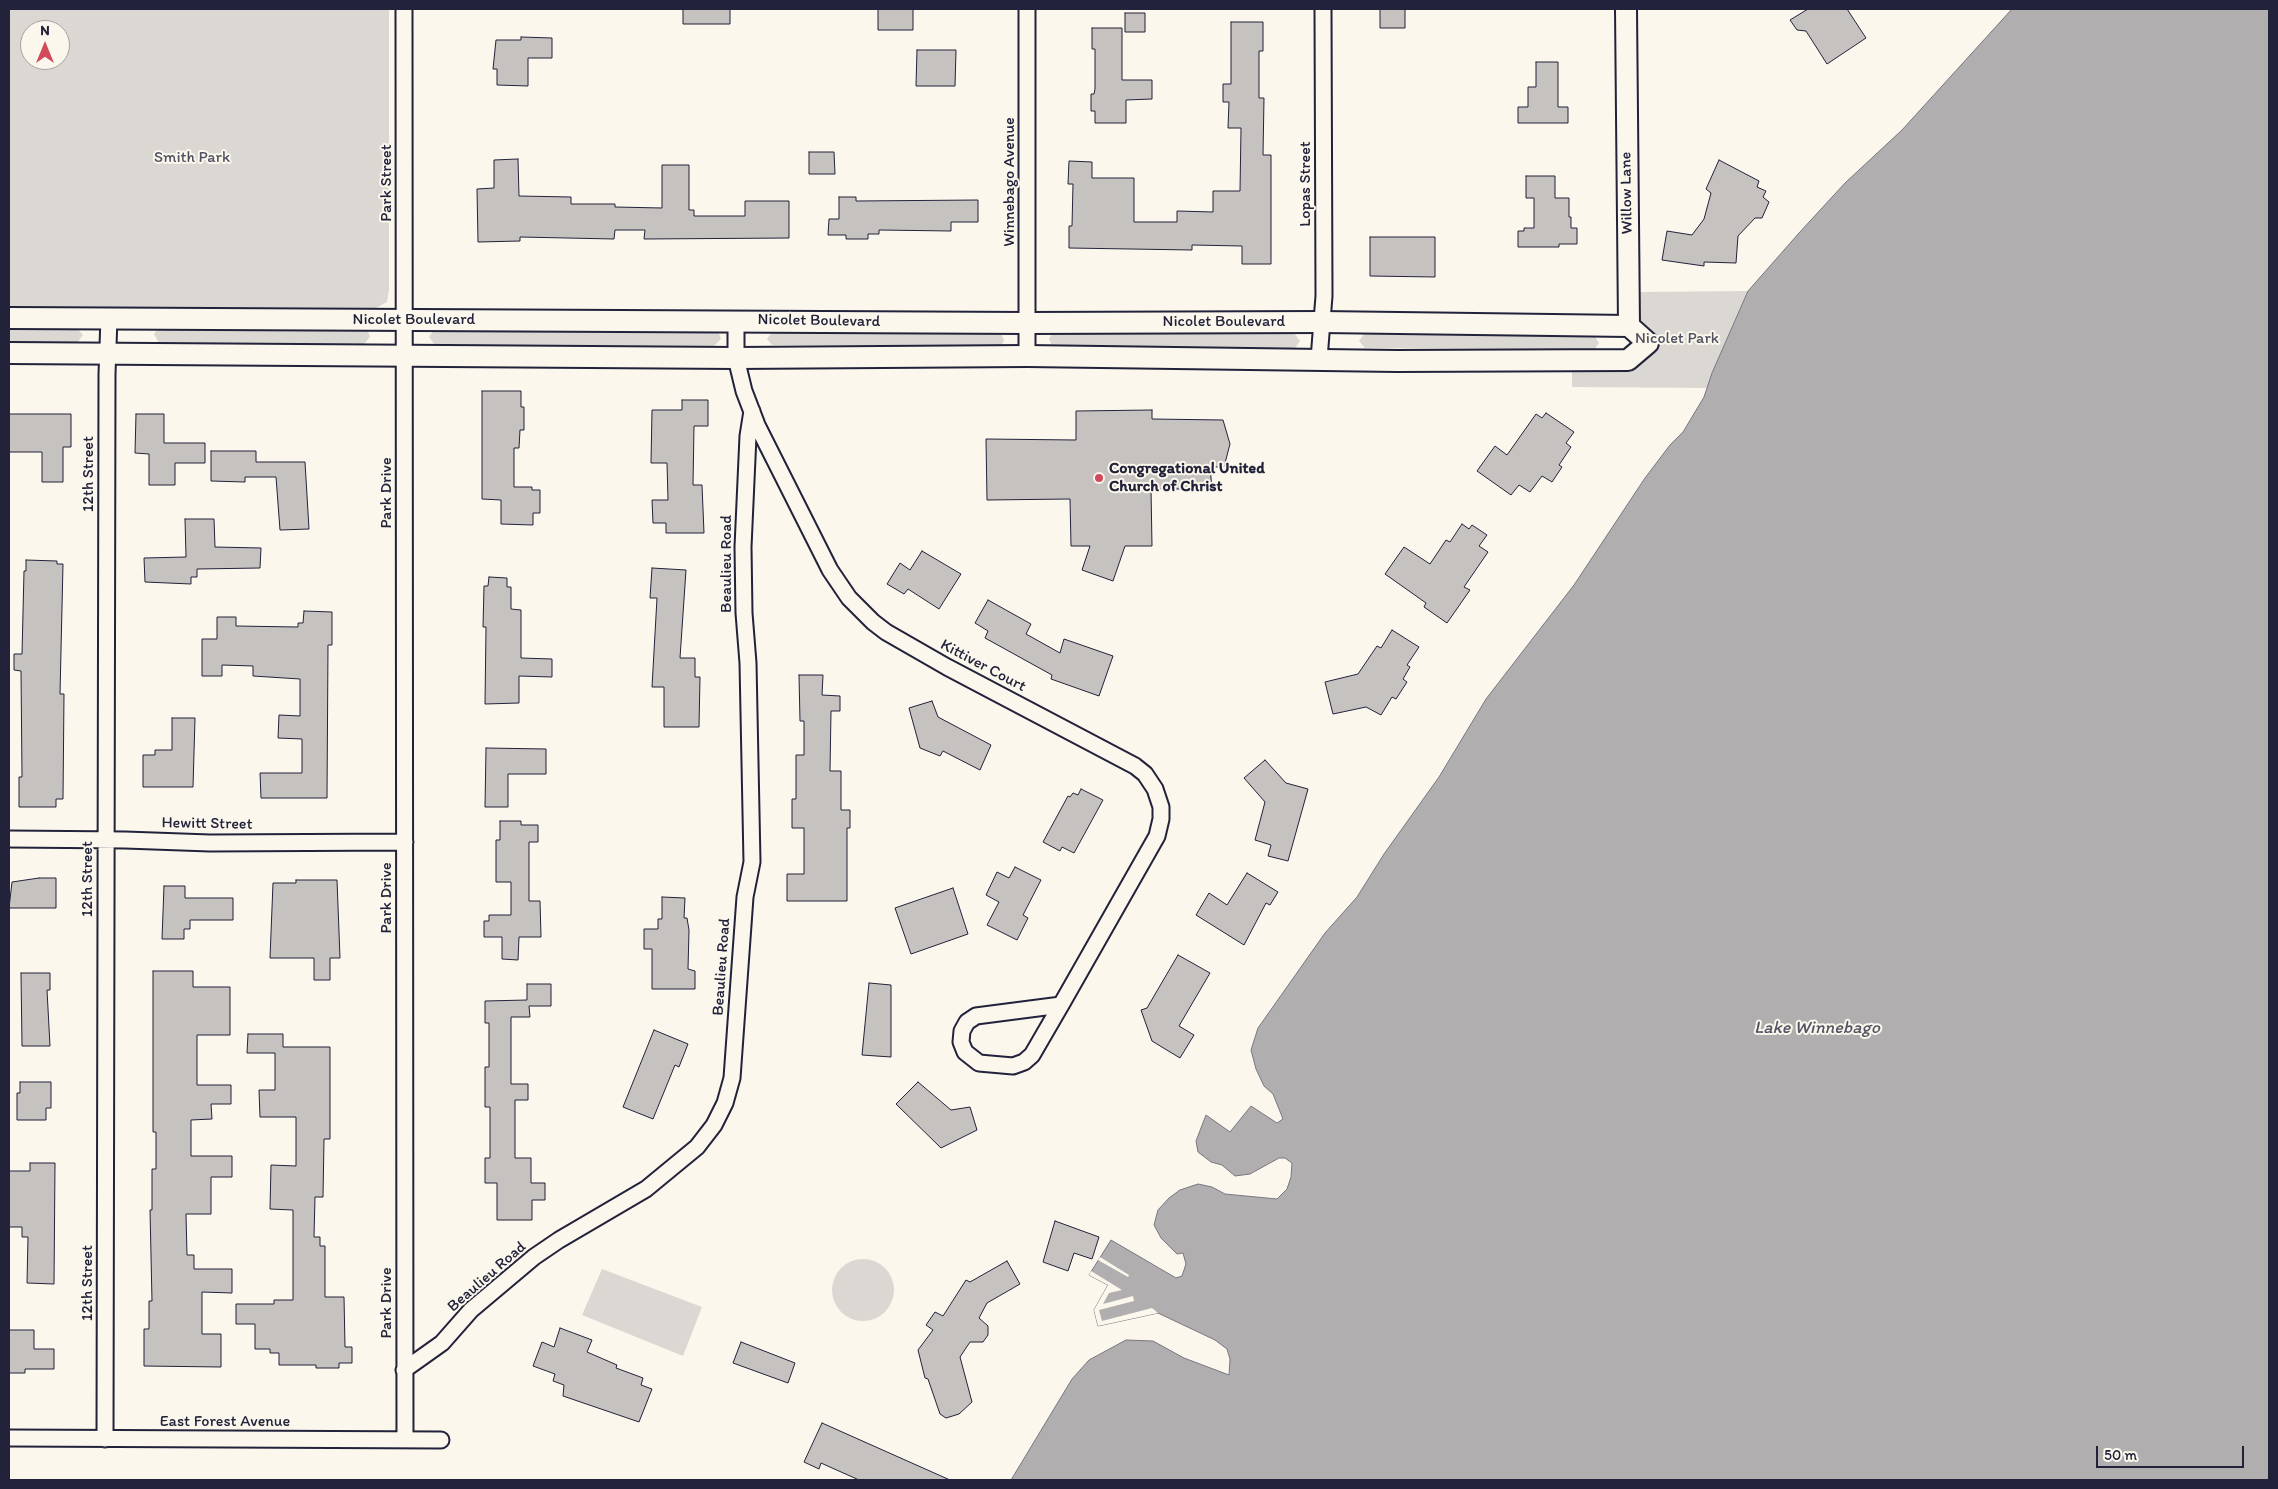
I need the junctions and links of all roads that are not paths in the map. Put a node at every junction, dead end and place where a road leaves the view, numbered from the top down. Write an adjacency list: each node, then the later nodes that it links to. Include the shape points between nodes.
1 (404, 9): 7 (street, Park Street)
2 (1026, 9): 10 (street, Winnebago Avenue)
3 (1323, 9): 9 (street, Lopas Street)
4 (1626, 9): 11 (street, Willow Lane)
5 (9, 318): 6 (street, Nicolet Boulevard)
6 (109, 318): 7 (street, Nicolet Boulevard); 13 (street, 12th Street)
7 (405, 320): 8 (street, Nicolet Boulevard); 15 (street, Park Street)
8 (736, 320): 10 (street, Nicolet Boulevard); 16 (street, Kittiver Court)
9 (1322, 322): 10 (street, Nicolet Boulevard); 11 (street, Nicolet Boulevard); 17 (street, Lopas Street)
10 (1027, 323): 14 (street, Winnebago Avenue)
11 (1628, 326): 17 (street, via 1648,343 1628,360)
12 (9, 353): 13 (street)
13 (108, 354): 15 (street); 20 (street, 12th Street)
14 (1027, 356): 16 (street); 17 (street)
15 (404, 357): 16 (street); 21 (street, Park Drive)
16 (736, 358): 18 (street, Kittiver Court)
17 (1319, 359)
18 (752, 411): 22 (street, Kittiver Court, via 830,570 860,610 886,632 947,667 1135,766 1155,789 1161,806 1157,836); 23 (street, Beaulieu Road, via 743,547 752,862 745,897 732,1078 725,1103 697,1147 683,1159 640,1193 534,1257 471,1310 442,1343)
19 (9, 839): 20 (street, Hewitt Street)
20 (106, 839): 21 (street, Hewitt Street, via 210,843); 25 (street, 12th Street)
21 (405, 842): 23 (street, Park Drive)
22 (1061, 1005): 22 (street, Kittiver Court, via 976,1016 967,1022 962,1032 965,1052 979,1063 1013,1066 1024,1062 1032,1056)
23 (404, 1370): 26 (street, Park Drive)
24 (9, 1438): 25 (street, East Forest Avenue)
25 (105, 1439): 26 (street, East Forest Avenue)
26 (405, 1440): 27 (street, East Forest Avenue)
27 (442, 1440)

